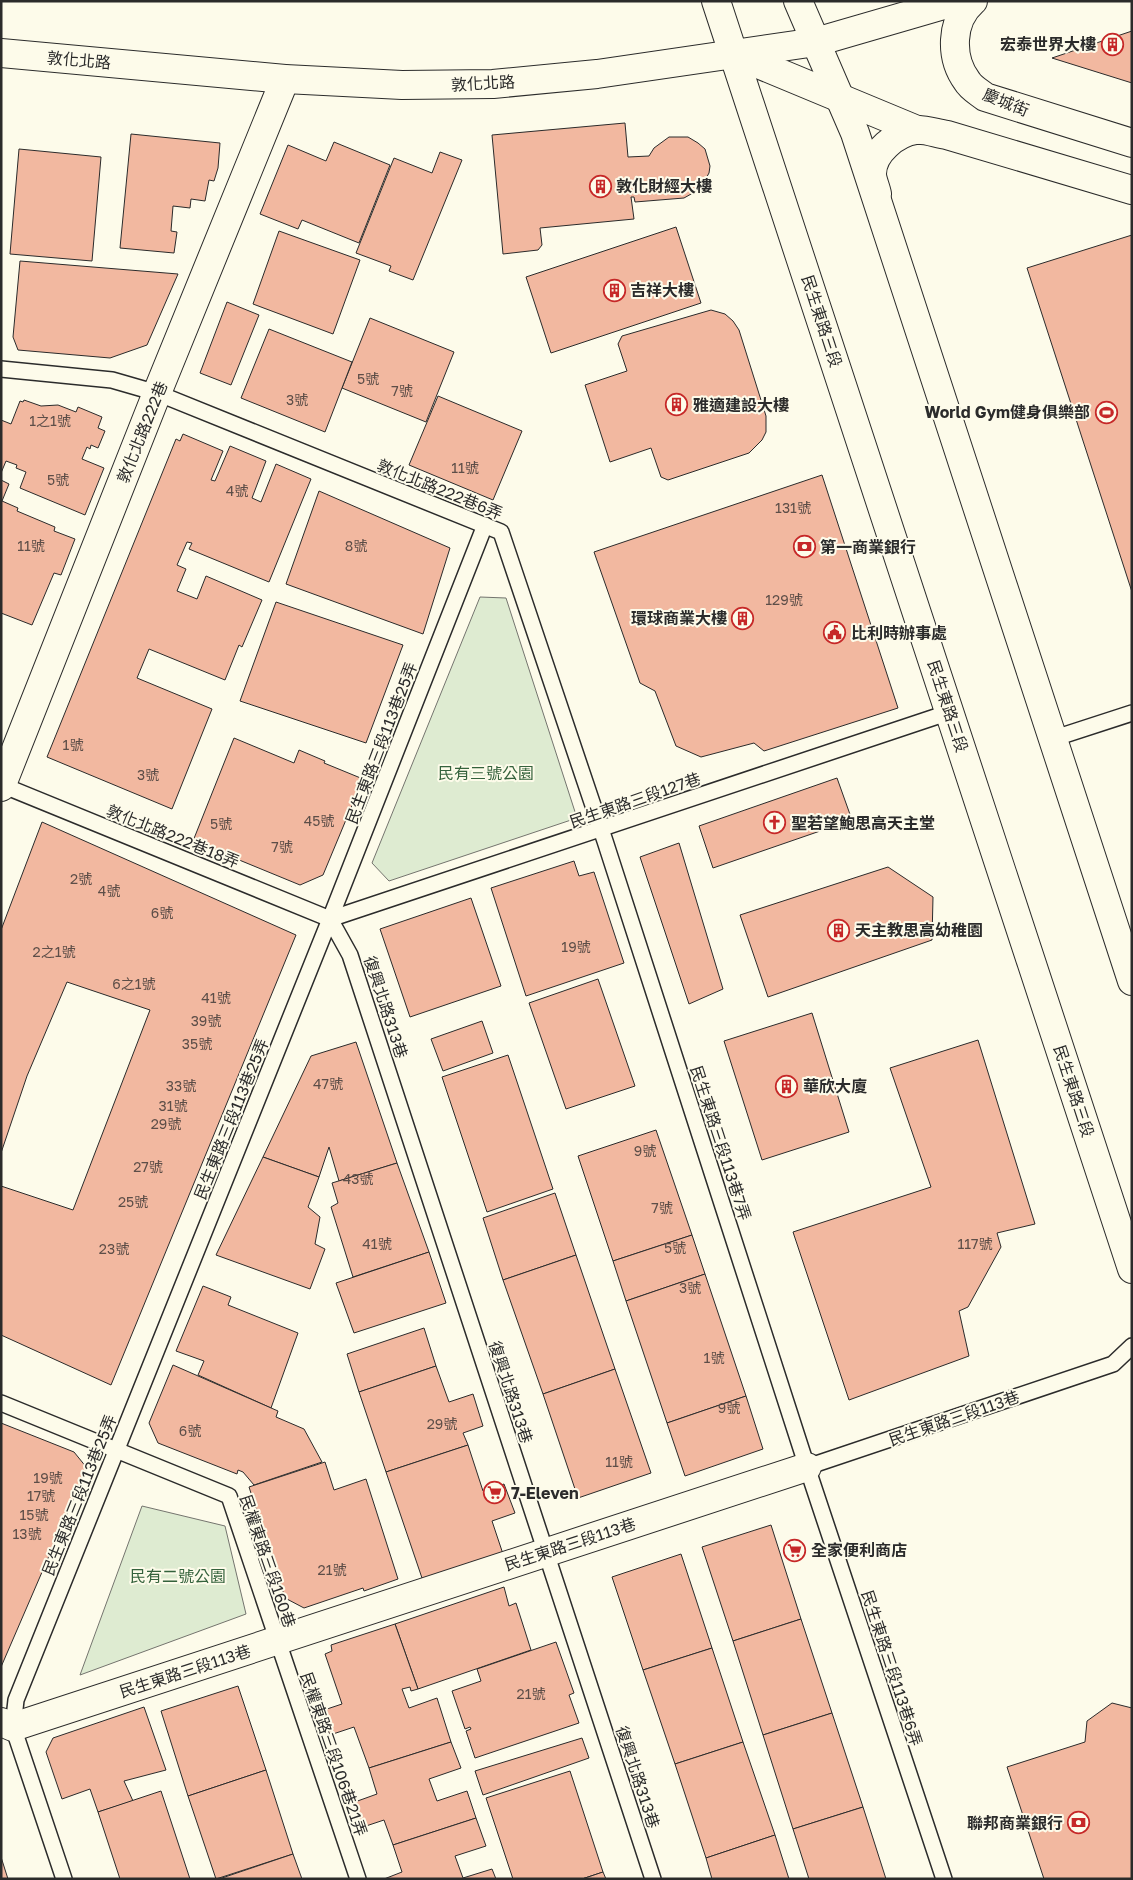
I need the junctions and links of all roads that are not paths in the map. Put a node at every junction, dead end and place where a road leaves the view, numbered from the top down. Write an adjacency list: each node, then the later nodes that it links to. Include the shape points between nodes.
1 (716, 1): 7 (street, 民生東路三段)
2 (798, 1): 5 (street)
3 (957, 1): 5 (street, 敦化北路)
4 (973, 1): 11 (street, 慶城街, via 960,19 955,36 957,60 968,83 984,97)
5 (816, 42): 7 (street, 敦化北路); 9 (street)
6 (1, 53): 8 (street, 敦化北路)
7 (734, 54): 8 (street, 敦化北路, via 597,74 493,84 402,85); 9 (street); 17 (street, 民生東路三段)
8 (285, 79): 15 (street, 敦化北路222巷)
9 (840, 99): 10 (street); 13 (street)
10 (917, 130): 12 (street, via 947,135); 13 (street, via 900,134 877,158 872,174)
11 (1132, 143)
12 (1132, 190)
13 (879, 206): 19 (street)
14 (1, 370): 15 (lane, 敦化北路222巷6弄, via 112,380)
15 (157, 393): 16 (lane, 敦化北路222巷6弄); 20 (street, 敦化北路222巷)
16 (485, 525): 21 (lane, 敦化北路222巷6弄, via 501,532); 22 (lane, 民生東路三段113巷25弄)
17 (950, 712): 21 (lane, 民生東路三段127巷); 24 (street, 民生東路三段)
18 (1132, 713): 19 (lane)
19 (1052, 739): 23 (street)
20 (2, 786): 22 (lane, 敦化北路222巷18弄)
21 (601, 830): 22 (lane, 民生東路三段127巷); 28 (lane, 民生東路三段113巷7弄)
22 (330, 919): 27 (lane, 民生東路三段113巷25弄); 29 (lane, 復興北路313巷, via 350,955)
23 (1132, 981)
24 (1132, 1269)
25 (1132, 1346): 28 (lane, 民生東路三段113巷, via 1113,1364)
26 (1, 1403): 27 (lane, 民權東路三段160巷)
27 (116, 1450): 30 (lane, 民權東路三段160巷, via 229,1496); 31 (lane, 民生東路三段113巷25弄)
28 (807, 1468): 29 (street, 民生東路三段113巷); 35 (lane, 民生東路三段113巷6弄)
29 (545, 1552): 30 (street, 民生東路三段113巷); 34 (lane, 復興北路313巷)
30 (278, 1641): 31 (street, 民生東路三段113巷); 33 (lane, 民權東路三段106巷21弄)
31 (7, 1725): 32 (lane)
32 (64, 1879)
33 (358, 1879)
34 (653, 1879)
35 (944, 1879)

